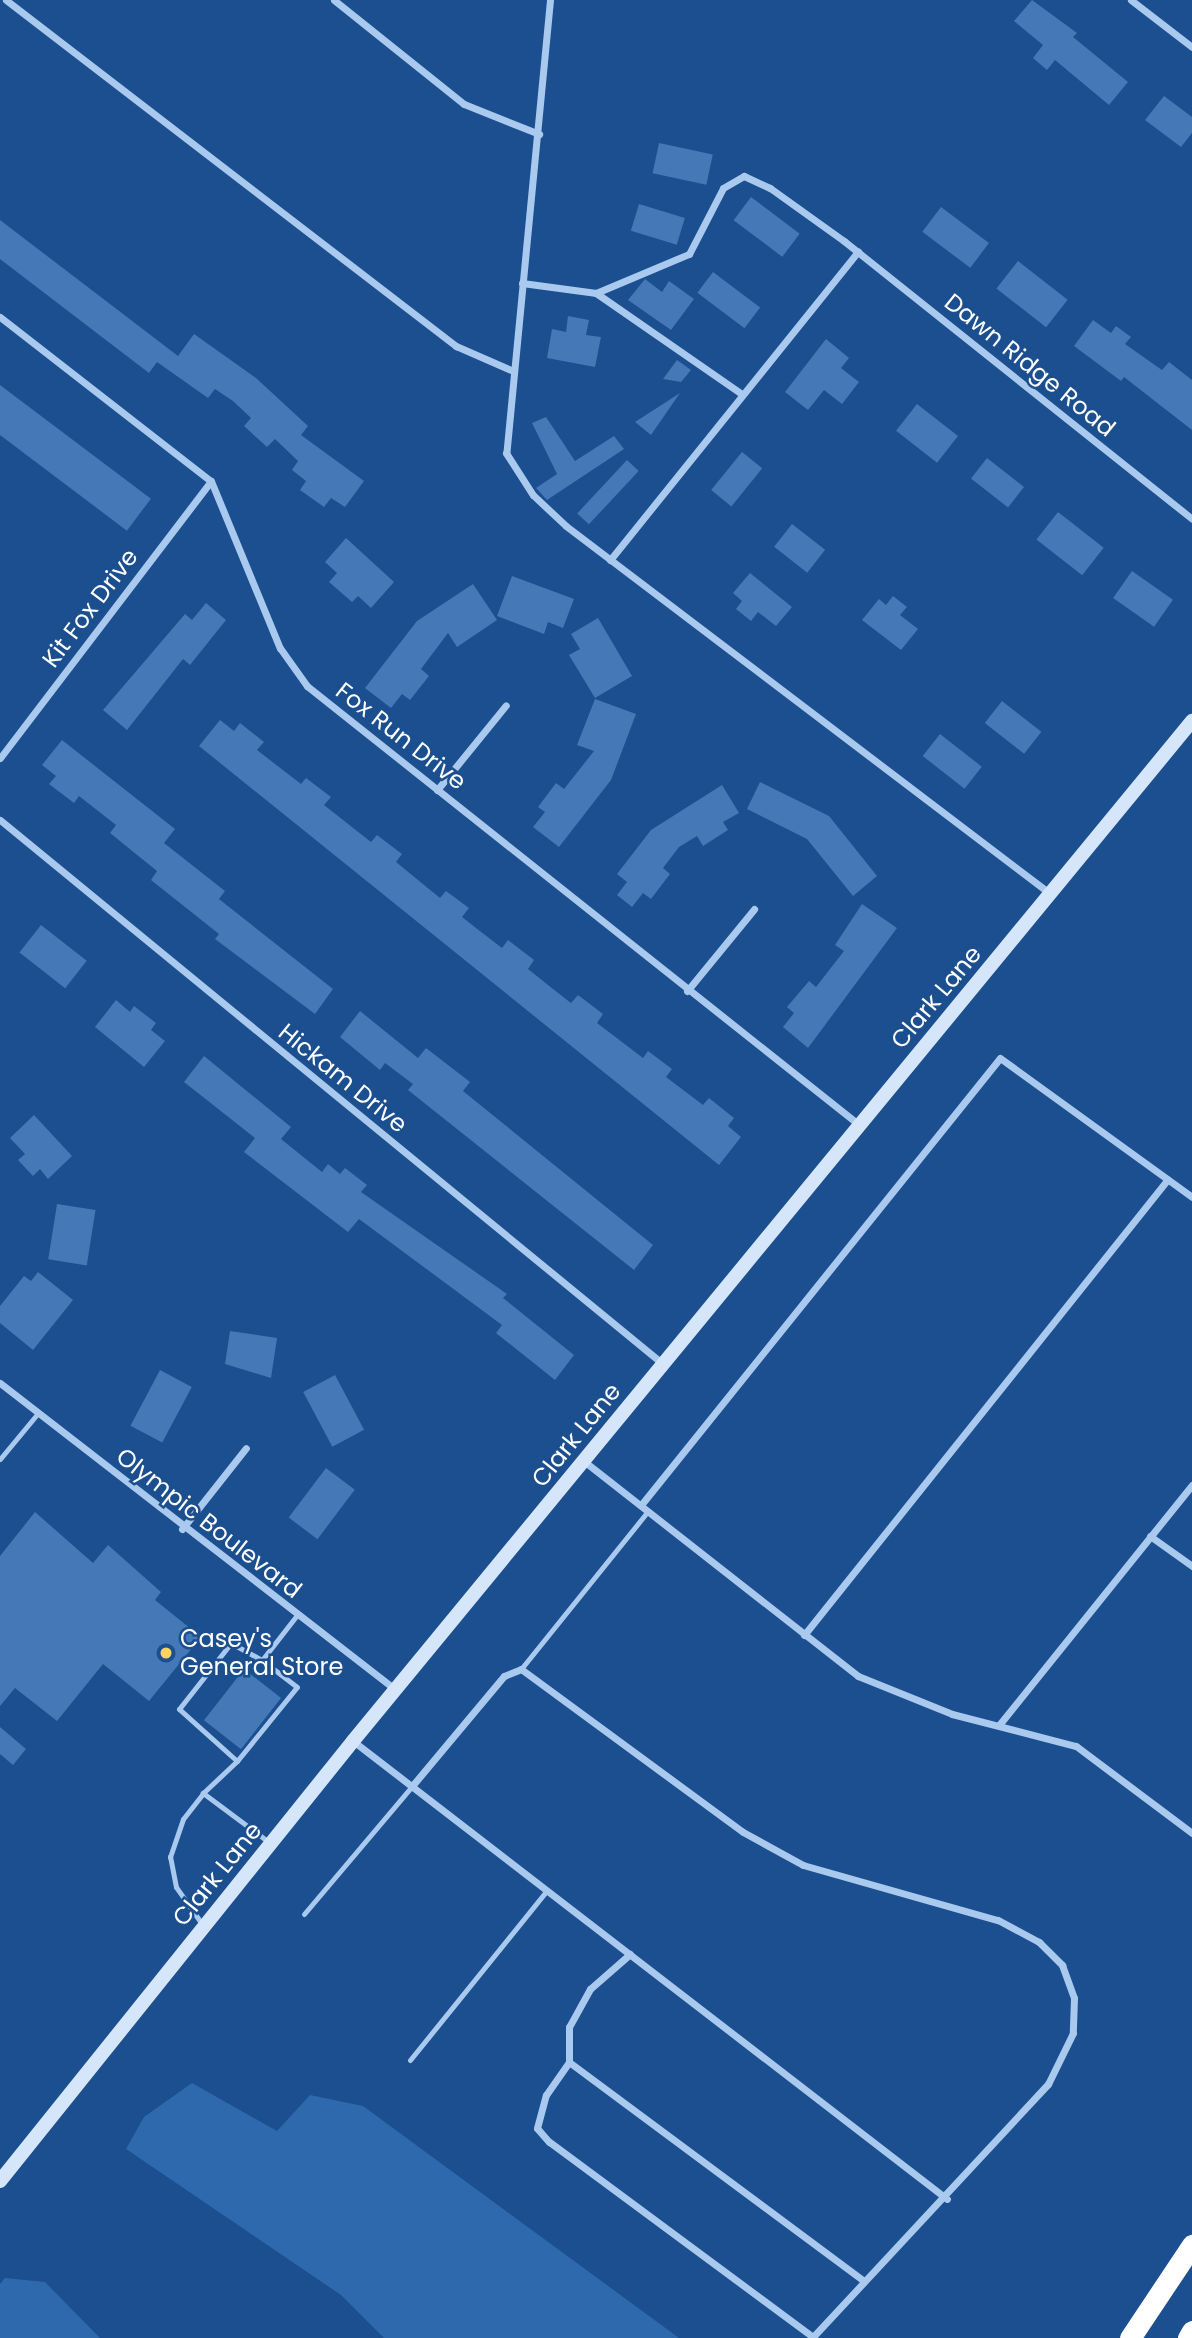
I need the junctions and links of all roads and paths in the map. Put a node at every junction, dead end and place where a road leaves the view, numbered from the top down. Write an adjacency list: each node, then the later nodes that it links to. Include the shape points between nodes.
1 (6, 0): 11 (street, via 456,346)
2 (334, 0): 6 (street, via 464,104)
3 (550, 0): 6 (street)
4 (1130, 0): 5 (street)
5 (1192, 47)
6 (539, 134): 8 (street)
7 (858, 251): 9 (street, Dawn Ridge Road, via 770,188 744,176 723,188 689,254); 12 (street); 14 (street, Dawn Ridge Road)
8 (522, 283): 9 (street); 11 (street)
9 (596, 293): 12 (street)
10 (0, 317): 13 (street, Fox Run Drive)
11 (511, 370): 15 (street, via 506,453 533,495)
12 (742, 394): 15 (street)
13 (211, 481): 18 (street, Kit Fox Drive); 19 (street, Fox Run Drive, via 280,648 307,687)
14 (1192, 519)
15 (610, 560): 21 (street)
16 (506, 705): 19 (street)
17 (1192, 721): 21 (main road, Clark Lane)
18 (0, 758)
19 (438, 790): 23 (street, Fox Run Drive)
20 (0, 820): 27 (street, Hickam Drive)
21 (1052, 895): 24 (main road, Clark Lane)
22 (754, 909): 23 (street)
23 (687, 991): 24 (street, Fox Run Drive)
24 (858, 1124): 27 (main road, Clark Lane)
25 (1168, 1180): 26 (street); 34 (street, via 1000,1058); 40 (street)
26 (1192, 1197)
27 (663, 1364): 32 (main road, Clark Lane)
28 (0, 1383): 29 (street, Olympic Boulevard)
29 (38, 1413): 31 (lane); 36 (street, Olympic Boulevard)
30 (246, 1448): 36 (street)
31 (0, 1460)
32 (585, 1462): 34 (street); 43 (main road, Clark Lane)
33 (1192, 1485): 37 (street)
34 (640, 1505): 35 (street)
35 (648, 1511): 40 (street); 42 (lane)
36 (182, 1529): 39 (street, Olympic Boulevard)
37 (1150, 1536): 38 (street); 44 (street)
38 (1192, 1566)
39 (297, 1615): 41 (lane); 43 (street, Olympic Boulevard)
40 (804, 1635): 44 (street, via 859,1676 952,1714)
41 (262, 1660): 46 (lane, via 297,1688); 46 (lane, via 231,1643 179,1709 182,1717)
42 (522, 1669): 47 (street, via 504,1676); 58 (street, via 743,1832 803,1865 998,1920 1039,1942 1062,1965 1074,1998 1073,2033 1054,2074)
43 (396, 1691): 45 (main road, Clark Lane)
44 (999, 1725): 49 (street, via 1076,1745)
45 (353, 1741): 47 (street); 50 (main road, Clark Lane)
46 (237, 1761): 48 (lane)
47 (412, 1786): 51 (street); 52 (lane)
48 (203, 1793): 50 (lane); 53 (lane, via 183,1819 170,1857 176,1887)
49 (1192, 1833)
50 (271, 1843): 53 (main road, Clark Lane)
51 (547, 1890): 54 (street); 55 (lane)
52 (304, 1914)
53 (204, 1926): 57 (main road, Clark Lane)
54 (630, 1954): 56 (street, via 585,1998 569,2027); 58 (street)
55 (411, 2060)
56 (569, 2062): 60 (street); 60 (street, via 546,2095 537,2128 560,2150 813,2337)
57 (0, 2181)
58 (947, 2199): 60 (street)
59 (1192, 2245): 62 (highway)
60 (864, 2281)
61 (1192, 2331): 63 (highway)
62 (1130, 2338)
63 (1188, 2338)

